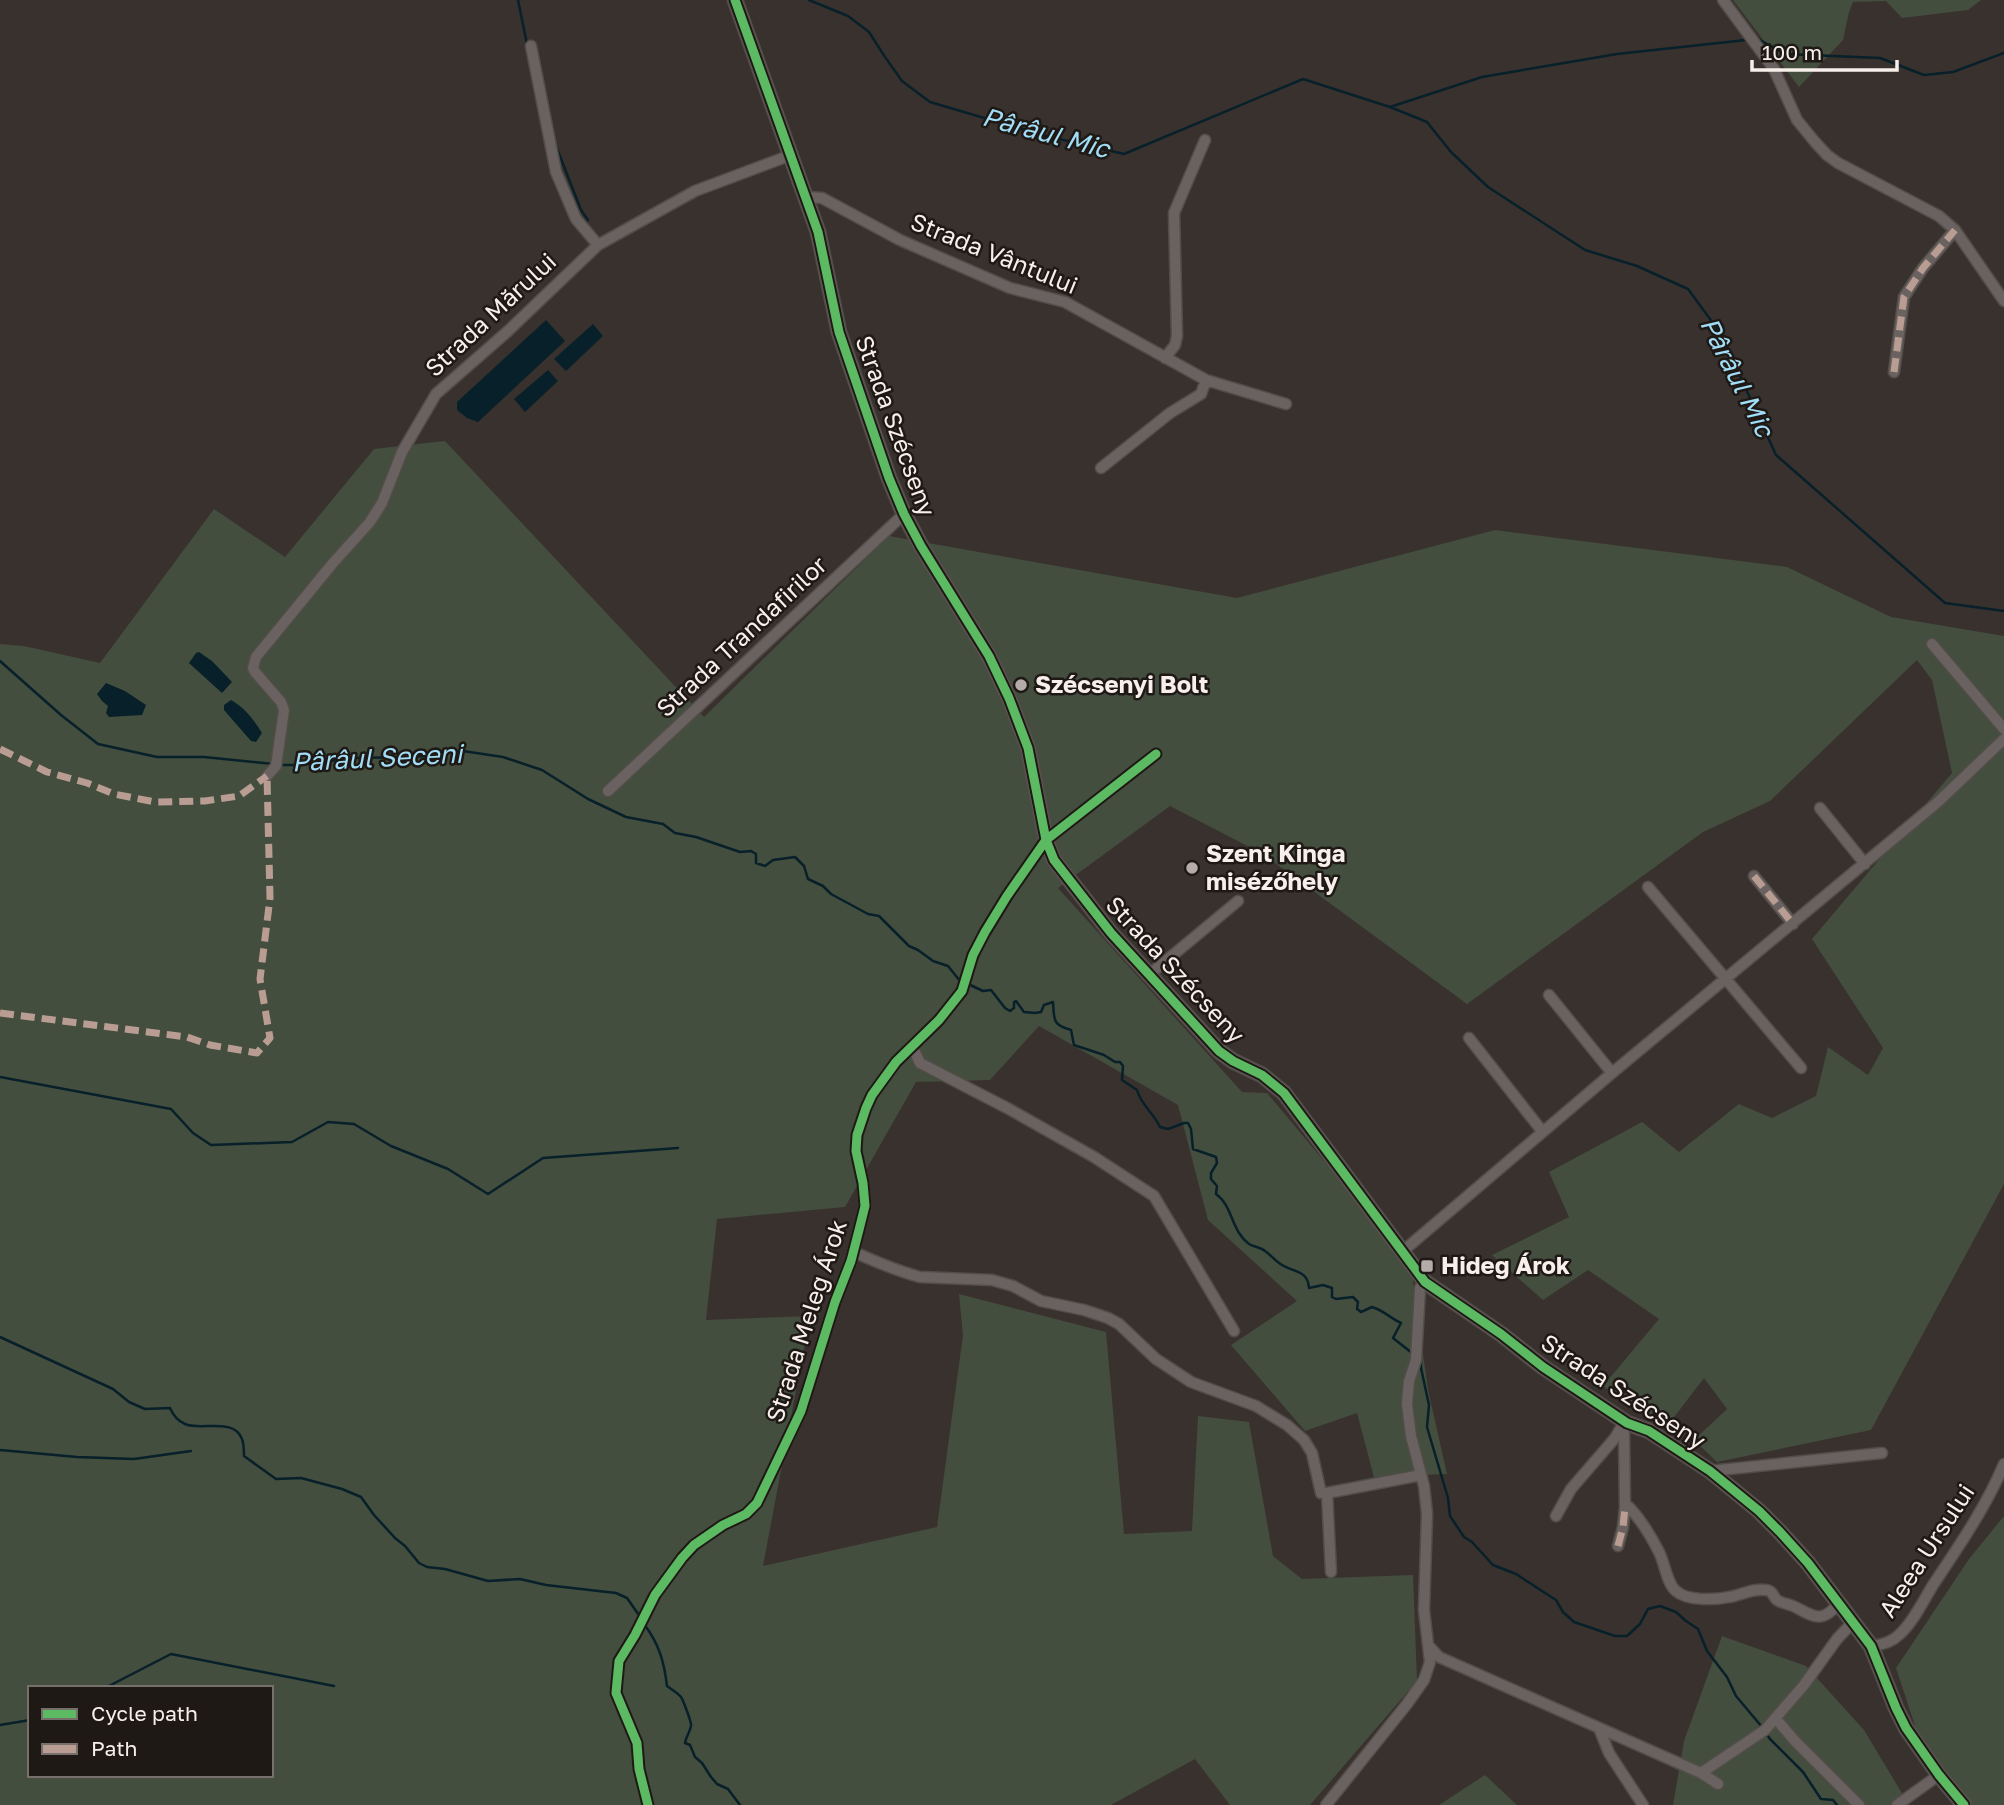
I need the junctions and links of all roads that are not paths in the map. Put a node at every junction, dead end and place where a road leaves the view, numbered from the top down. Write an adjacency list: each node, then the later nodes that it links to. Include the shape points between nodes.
1 (735, 0): 5 (street, Strada Szécseny)
2 (1723, 0): 7 (street, via 1774,68 1797,120 1827,155 1939,216)
3 (531, 46): 8 (street, via 556,172 576,219)
4 (1205, 140): 10 (street, via 1174,213 1177,336)
5 (791, 155): 6 (street, Strada Szécseny); 8 (street, Strada Mărului, via 695,191)
6 (806, 197): 10 (street, Strada Vântului, via 822,198 900,240 1010,288 1065,302); 15 (street, Strada Szécseny, via 839,332)
7 (1955, 230): 9 (street); 11 (street, via 1904,297)
8 (598, 245): 20 (street, Strada Mărului, via 436,394 402,452 370,522 256,657 255,672 285,710 276,764)
9 (2004, 301)
10 (1165, 358): 12 (street, Strada Vântului)
11 (1894, 372)
12 (1206, 380): 13 (street, Strada Vântului); 14 (street, via 1202,394 1170,413)
13 (1286, 404)
14 (1101, 468)
15 (904, 514): 21 (street, Strada Trandafirilor); 23 (street, Strada Szécseny, via 1009,698 1028,748)
16 (1932, 644): 17 (street)
17 (2004, 729)
18 (2004, 739): 24 (street)
19 (1156, 754): 23 (street, Strada Meleg Árok)
20 (267, 776)
21 (608, 791)
22 (1820, 808): 24 (street)
23 (1046, 840): 29 (street, Strada Szécseny, via 1060,869); 33 (street, Strada Meleg Árok, via 985,932 966,983)
24 (1864, 864): 28 (street)
25 (1755, 876): 28 (street)
26 (1648, 887): 30 (street)
27 (1238, 901): 29 (street)
28 (1793, 924): 30 (street)
29 (1150, 974): 37 (street, Strada Szécseny, via 1224,1055 1284,1093)
30 (1725, 979): 34 (street); 35 (street)
31 (1549, 995): 35 (street)
32 (1469, 1038): 36 (street)
33 (912, 1046): 38 (street, Strada Meleg Árok, via 872,1095 859,1123 856,1151 865,1206); 40 (street, via 920,1063 1094,1157 1154,1196)
34 (1801, 1068)
35 (1612, 1073): 36 (street)
36 (1542, 1131): 37 (street)
37 (1404, 1251): 39 (street, Strada Szécseny)
38 (854, 1252): 46 (street, via 920,1276 992,1280 1041,1301 1108,1318 1191,1382 1256,1406 1287,1425 1312,1453 1321,1493); 60 (street, Strada Meleg Árok, via 801,1411 763,1493 746,1514 694,1545 655,1595 618,1661 616,1693 636,1738)
39 (1425, 1282): 41 (street, Strada Szécseny); 45 (street, via 1420,1288 1407,1404)
40 (1234, 1331)
41 (1624, 1425): 44 (street, Strada Szécseny, via 1649,1431); 47 (street); 48 (street, Strada Szécseny)
42 (1882, 1453): 44 (street)
43 (2004, 1464): 54 (street, Aleea Ursului, via 1958,1549 1909,1624 1892,1640)
44 (1710, 1471): 51 (street, Strada Szécseny, via 1759,1511)
45 (1421, 1475): 46 (street); 53 (street, via 1427,1514 1424,1610)
46 (1327, 1493): 50 (street)
47 (1625, 1507): 49 (street); 51 (street, via 1647,1531 1670,1585 1680,1595 1728,1597 1767,1590 1777,1600 1821,1618)
48 (1556, 1516)
49 (1618, 1546)
50 (1331, 1572)
51 (1839, 1603): 52 (street, Strada Szécseny)
52 (1853, 1622): 54 (street, Strada Szécseny); 55 (street)
53 (1429, 1646): 56 (street, via 1447,1661); 61 (street, via 1424,1680)
54 (1871, 1646): 58 (street, Strada Szécseny, via 1901,1718)
55 (1776, 1719): 57 (street); 63 (street)
56 (1599, 1728): 57 (street); 62 (street, via 1609,1754)
57 (1701, 1773): 59 (street)
58 (1939, 1775): 64 (street); 65 (street, Strada Szécseny)
59 (1718, 1784)
60 (649, 1805)
61 (1326, 1805)
62 (1643, 1805)
63 (1859, 1805)
64 (1897, 1805)
65 (1964, 1805)

